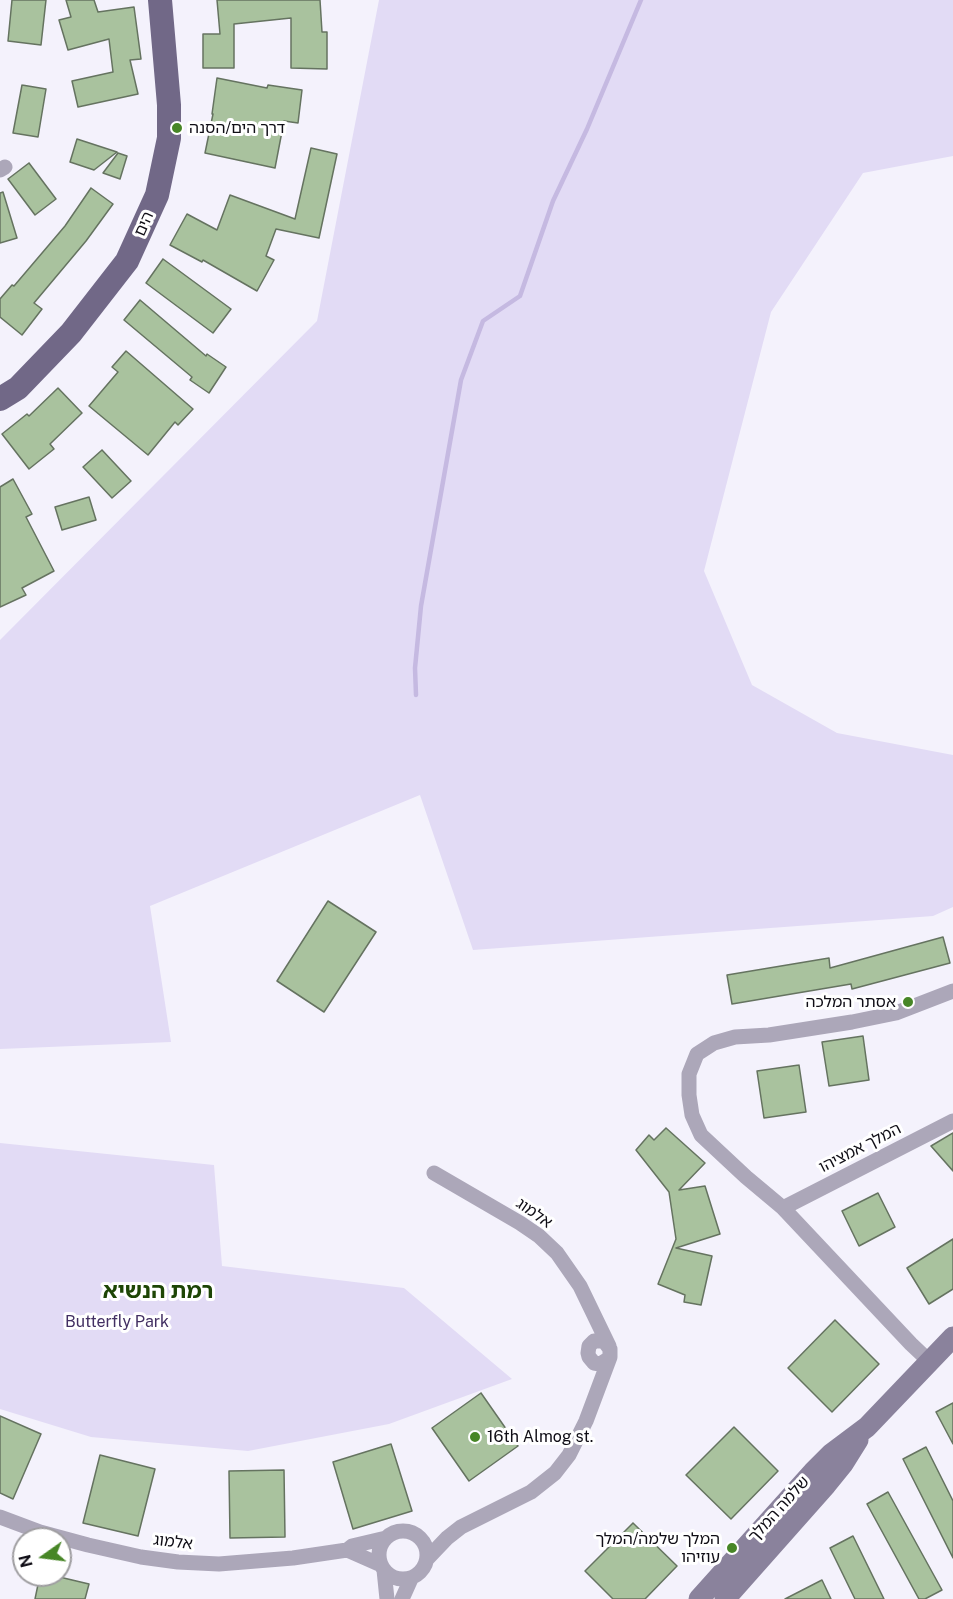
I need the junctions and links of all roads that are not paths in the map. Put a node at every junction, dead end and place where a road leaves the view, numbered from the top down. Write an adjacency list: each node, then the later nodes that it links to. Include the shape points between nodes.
1 (160, 0): 2 (main road, הים, via 169,138 157,195 127,261 71,333 18,388)
2 (0, 399)
3 (953, 991): 6 (street, via 896,1013 769,1035 735,1037 714,1043 697,1054 689,1074 688,1095 702,1135)
4 (953, 1121): 6 (street, המלך אמציהו)
5 (434, 1173): 7 (street, אלמוג, via 539,1236 569,1269)
6 (783, 1208): 11 (street)
7 (590, 1307): 9 (street, אלמוג); 10 (street, אלמוג)
8 (953, 1337): 11 (street, שלמה המלך)
9 (589, 1352): 10 (street, via 597,1364 603,1363); 12 (street, אלמוג)
10 (609, 1353): 12 (street, אלמוג)
11 (929, 1361): 13 (street, שלמה המלך)
12 (593, 1402): 15 (street, אלמוג, via 577,1439 555,1473 531,1492)
13 (867, 1427): 24 (street, שלמה המלך, via 831,1454); 25 (street, שלמה המלך, via 826,1485)
14 (0, 1517): 18 (street, אלמוג, via 88,1545 178,1562 219,1564)
15 (461, 1527): 16 (street, אלמוג, via 435,1534); 19 (street, אלמוג)
16 (412, 1533): 17 (street, via 395,1532); 19 (street, via 425,1544)
17 (386, 1538): 18 (street, אלמוג); 20 (street, via 379,1549)
18 (346, 1550): 20 (street)
19 (427, 1559): 21 (street, via 421,1572)
20 (382, 1568): 21 (street, via 397,1579); 22 (street)
21 (411, 1579): 23 (street)
22 (387, 1599)
23 (402, 1599)
24 (699, 1599)
25 (725, 1599)

